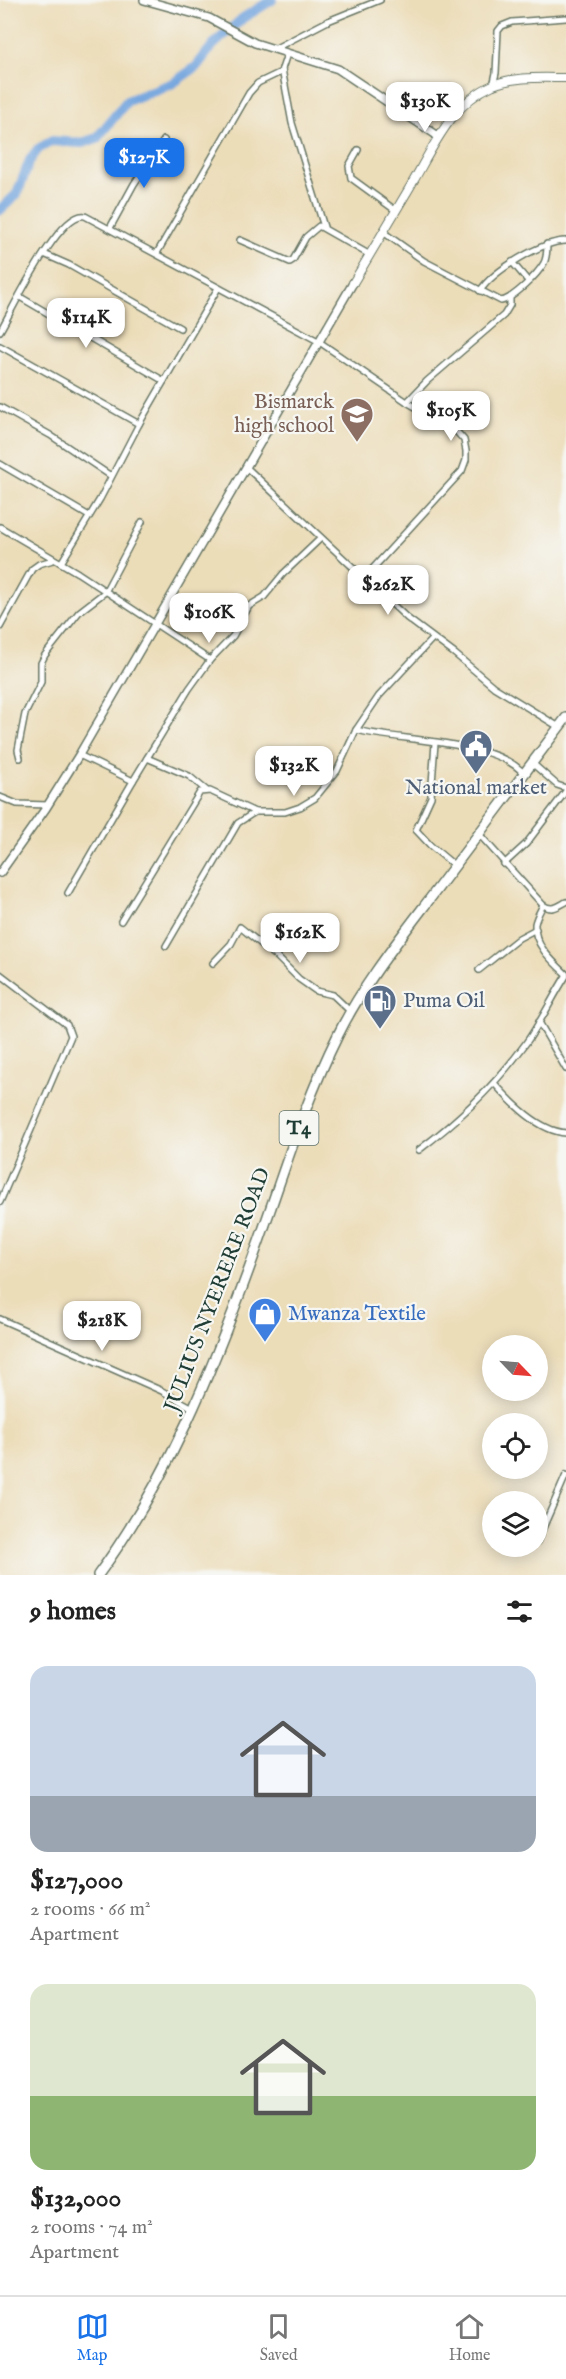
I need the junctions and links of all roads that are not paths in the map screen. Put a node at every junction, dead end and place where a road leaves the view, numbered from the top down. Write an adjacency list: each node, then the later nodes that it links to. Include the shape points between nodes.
1 (144, 0): 4 (street, via 200,16)
2 (380, 0): 4 (street)
3 (566, 18): 8 (street, via 502,26 498,32)
4 (274, 49): 5 (street)
5 (287, 54): 6 (street); 9 (street, via 338,69)
6 (282, 69): 13 (street, via 292,123); 19 (street, via 249,93)
7 (566, 78): 8 (main road, via 516,79)
8 (493, 86): 9 (main road, via 468,102)
9 (438, 136): 12 (main road)
10 (164, 140): 14 (street)
11 (358, 150): 12 (street, via 349,166 351,178)
12 (395, 210): 15 (main road)
13 (324, 227): 16 (street, via 310,232 290,262); 21 (street)
14 (110, 228): 19 (street); 20 (street, via 85,216 74,217)
15 (383, 232): 21 (main road); 26 (street, via 424,261)
16 (240, 240)
17 (566, 241): 18 (street)
18 (547, 244): 22 (street); 23 (street, via 544,263)
19 (157, 253): 25 (street)
20 (44, 254): 27 (street); 29 (street)
21 (370, 255): 24 (main road)
22 (512, 263): 23 (street); 26 (street)
23 (528, 281): 28 (street)
24 (353, 283): 31 (street)
25 (218, 288): 31 (street); 33 (street)
26 (480, 291): 28 (street, via 501,301)
27 (20, 297): 30 (street); 33 (street)
28 (510, 299): 34 (street, via 504,315)
29 (180, 328)
30 (0, 332)
31 (318, 341): 34 (street); 38 (street)
32 (0, 345): 36 (street)
33 (164, 381): 36 (street)
34 (407, 402): 46 (street, via 456,431 464,440 466,460 453,482)
35 (0, 406): 39 (street)
36 (139, 424): 39 (street)
37 (0, 464): 40 (street)
38 (246, 467): 43 (street); 48 (street)
39 (111, 476): 40 (street)
40 (89, 516): 45 (street)
41 (142, 522): 47 (street)
42 (1, 530): 44 (street)
43 (321, 538): 46 (street); 51 (street, via 264,597 249,606 233,636)
44 (53, 560): 45 (street); 49 (street, via 32,569)
45 (61, 563): 47 (street)
46 (365, 577): 50 (street)
47 (105, 592): 48 (street); 57 (street, via 79,612 45,655 40,682 24,714)
48 (154, 625): 51 (street); 56 (street)
49 (0, 627)
50 (432, 639): 53 (street, via 494,687); 54 (street, via 388,685)
51 (210, 660): 58 (street)
52 (566, 718): 53 (highway, JULIUS NYERERE ROAD / T4)
53 (560, 727): 59 (highway, JULIUS NYERERE ROAD / T4)
54 (356, 730): 55 (street); 66 (street, via 337,771 315,798 285,812)
55 (435, 743): 60 (street, via 512,762); 69 (street, via 431,797 416,830)
56 (80, 755): 61 (street); 65 (street)
57 (20, 758)
58 (147, 758): 61 (street); 62 (street, via 189,776)
59 (532, 764): 60 (highway, JULIUS NYERERE ROAD / T4); 63 (street)
60 (524, 774): 67 (highway, JULIUS NYERERE ROAD / T4)
61 (133, 781): 71 (street)
62 (206, 790): 66 (street); 74 (street, via 196,797)
63 (566, 790): 68 (street, via 526,844)
64 (0, 796): 65 (street, via 17,804)
65 (48, 805): 70 (street)
66 (255, 812): 76 (street, via 233,829)
67 (479, 834): 68 (street); 69 (highway, JULIUS NYERERE ROAD / T4)
68 (504, 864): 73 (street)
69 (455, 866): 81 (highway, JULIUS NYERERE ROAD / T4)
70 (1, 869)
71 (68, 893)
72 (566, 902): 73 (street, via 548,909)
73 (543, 905): 75 (street)
74 (121, 921)
75 (536, 929): 78 (street); 80 (street, via 544,950)
76 (166, 946)
77 (213, 963): 81 (street, via 226,951 240,927 304,983 333,995)
78 (479, 969)
79 (0, 974): 87 (street, via 67,1025 71,1036)
80 (566, 975): 82 (street)
81 (351, 1012): 89 (highway, JULIUS NYERERE ROAD / T4, via 308,1104 252,1262)
82 (539, 1022): 83 (street); 84 (street)
83 (566, 1069)
84 (494, 1083): 85 (street, via 549,1130); 86 (street, via 455,1123)
85 (566, 1133)
86 (419, 1150)
87 (0, 1203)
88 (0, 1319): 89 (street)
89 (193, 1408): 92 (highway, JULIUS NYERERE ROAD / T4, via 159,1480)
90 (566, 1475): 91 (street)
91 (548, 1517)
92 (98, 1575)

